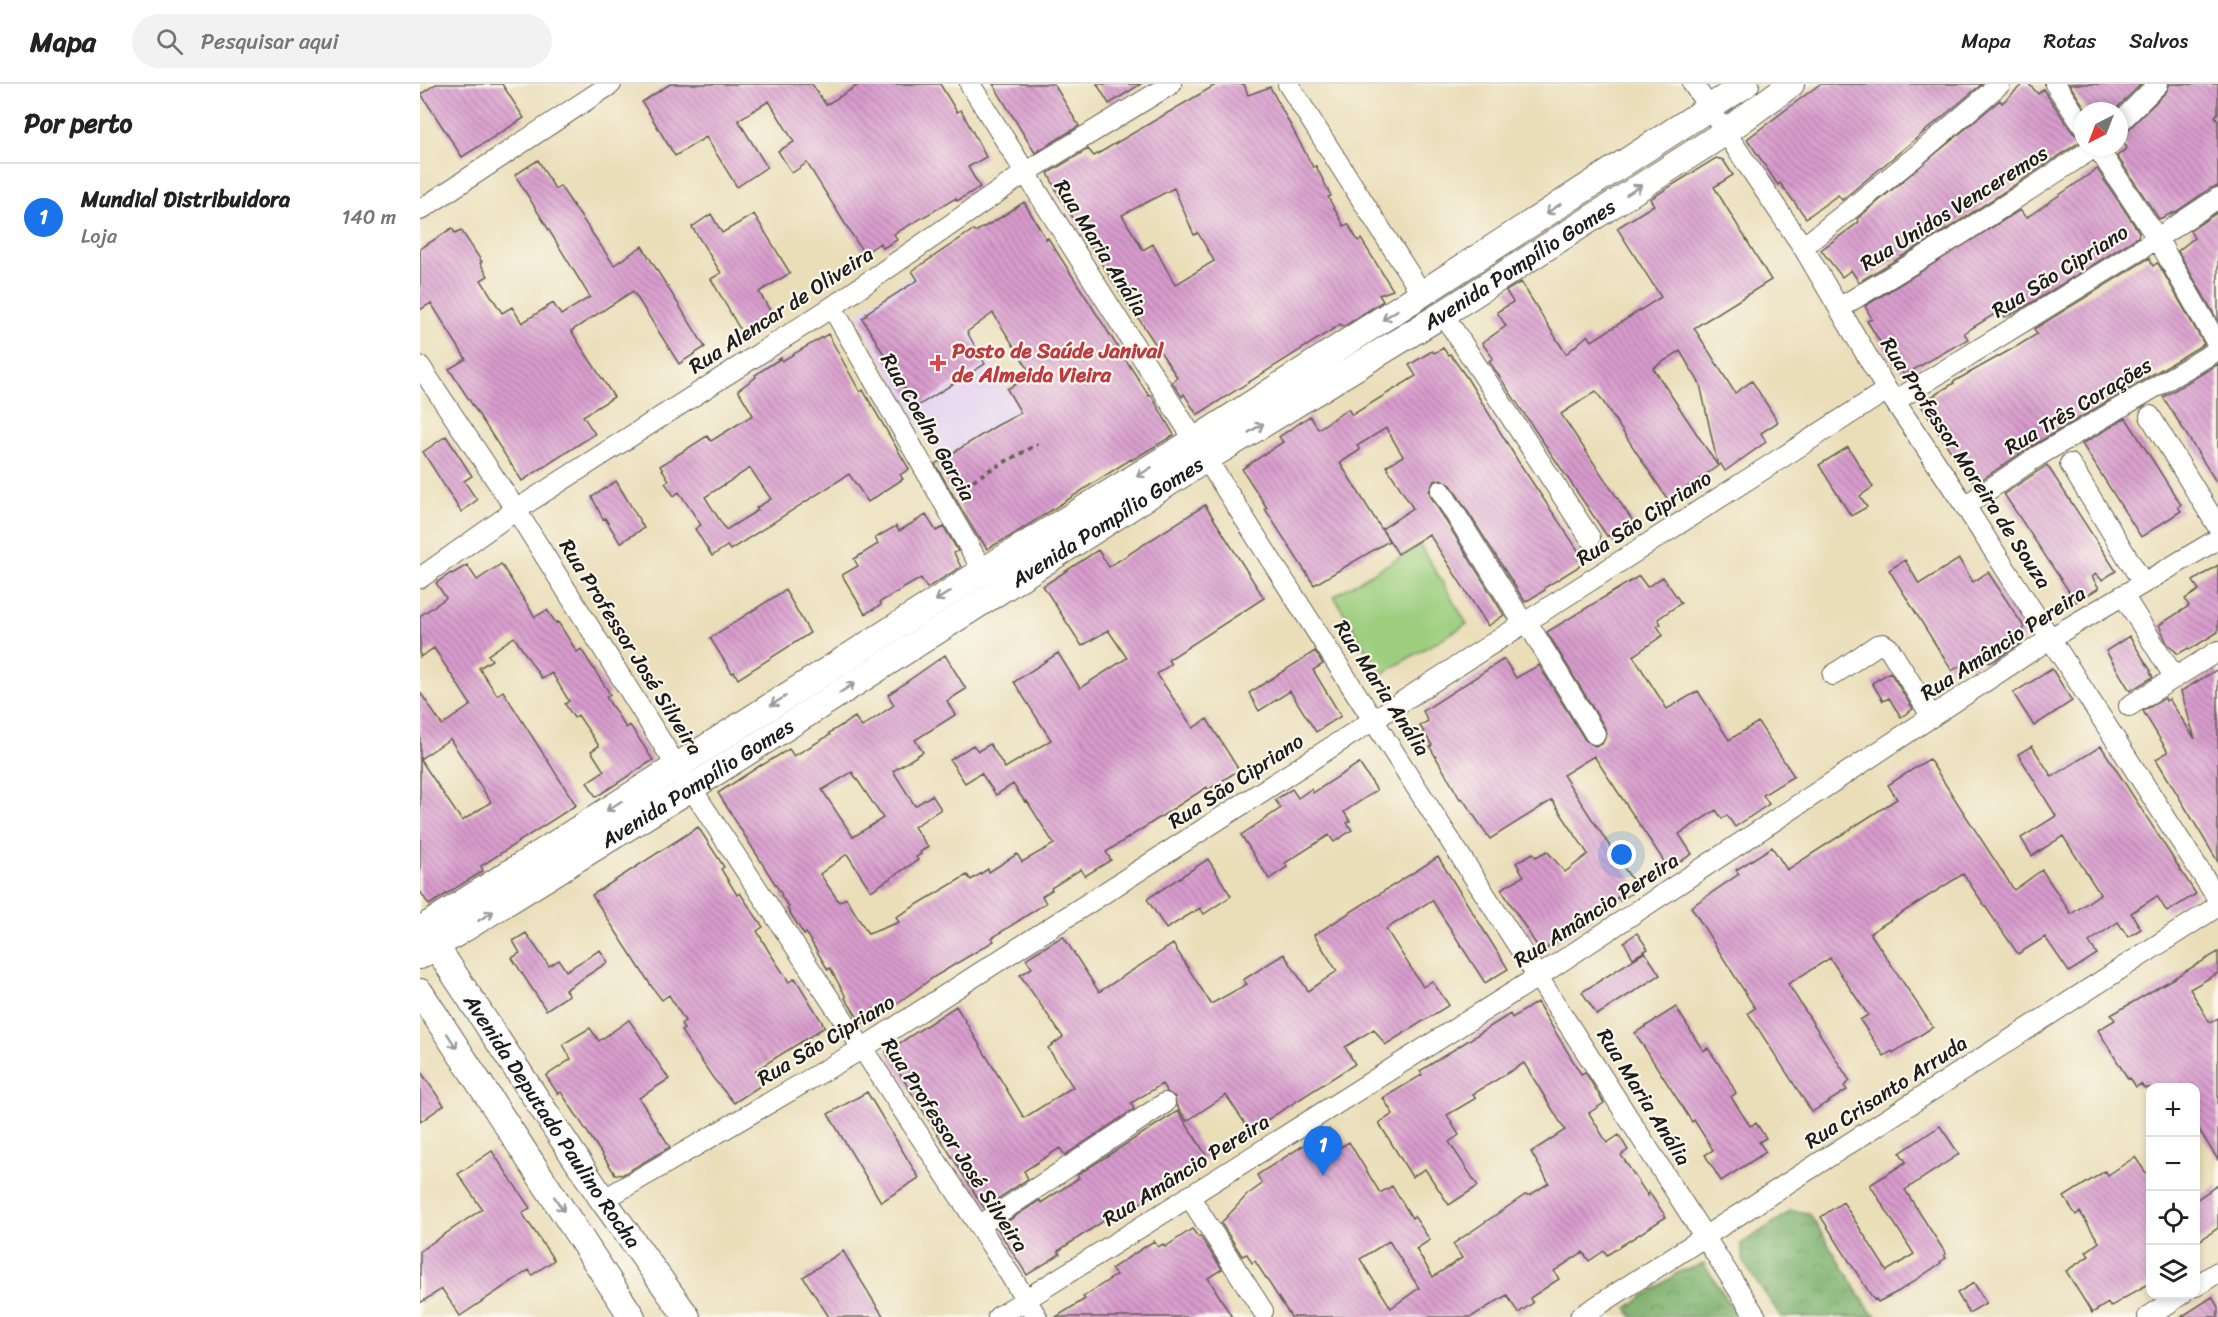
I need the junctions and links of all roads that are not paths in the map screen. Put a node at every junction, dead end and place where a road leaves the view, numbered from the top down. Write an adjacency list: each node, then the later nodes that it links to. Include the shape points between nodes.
1 (611, 84): 19 (street)
2 (970, 84): 17 (street, Rua Maria Anália)
3 (1171, 84): 17 (street, Rua Alencar de Oliveira)
4 (1288, 84): 22 (street)
5 (1693, 84): 11 (street, Rua Professor Moreira de Souza)
6 (1746, 84): 11 (main road, Avenida Pompílio Gomes)
7 (1791, 84): 14 (main road, Avenida Pompílio Gomes)
8 (2000, 84): 21 (street)
9 (2055, 84): 12 (street)
10 (2158, 84): 13 (street)
11 (1708, 108): 14 (street, Rua Professor Moreira de Souza); 22 (main road, Avenida Pompílio Gomes, one-way to 22)
12 (2074, 112)
13 (2128, 114)
14 (1724, 133): 21 (street, Rua Professor Moreira de Souza); 25 (main road, Avenida Pompílio Gomes, one-way to 14)
15 (2082, 156): 24 (street, Rua Unidos Venceremos)
16 (2102, 156): 20 (street)
17 (1025, 173): 23 (street, Rua Alencar de Oliveira); 31 (street, Rua Maria Anália)
18 (2218, 198): 20 (street, Rua São Cipriano)
19 (420, 210)
20 (2157, 238): 26 (street); 29 (street, Rua São Cipriano)
21 (1803, 247): 24 (street, Rua Professor Moreira de Souza)
22 (1422, 294): 31 (main road, Avenida Pompílio Gomes, one-way to 31)
23 (832, 307): 35 (street, Rua Alencar de Oliveira); 39 (street, Rua Coelho Garcia)
24 (1839, 308): 29 (street, Rua Professor Moreira de Souza)
25 (1443, 314): 31 (main road, Avenida Pompílio Gomes, one-way to 25); 37 (street)
26 (2218, 345)
27 (2218, 350): 34 (street, Rua Três Corações, via 2038,456)
28 (420, 366): 35 (street, Rua Professor José Silveira)
29 (1891, 396): 34 (street, Rua Professor Moreira de Souza); 43 (street, Rua São Cipriano)
30 (2150, 416): 36 (street)
31 (1200, 450): 39 (main road, Avenida Pompílio Gomes, one-way to 39); 50 (street, Rua Maria Anália); 53 (main road, Avenida Pompílio Gomes, one-way to 31)
32 (2070, 464): 41 (street)
33 (1441, 491): 43 (street)
34 (1965, 506): 44 (street, Rua Professor Moreira de Souza)
35 (516, 510): 40 (street, Rua Alencar de Oliveira); 52 (street, Rua Professor José Silveira)
36 (2218, 527)
37 (1590, 538)
38 (2218, 539): 41 (street, Rua Amâncio Pereira)
39 (983, 571): 52 (main road, Avenida Pompílio Gomes, one-way to 52)
40 (420, 579)
41 (2143, 583): 42 (street, Rua Amâncio Pereira)
42 (2123, 595): 44 (street, Rua Amâncio Pereira); 47 (street)
43 (1525, 623): 50 (street, Rua São Cipriano); 51 (street)
44 (2051, 638): 49 (street, Rua Amâncio Pereira); 54 (street, Rua Professor Moreira de Souza)
45 (2218, 651): 47 (street)
46 (1833, 675): 49 (street, via 1883,644)
47 (2175, 678): 48 (street)
48 (2129, 706)
49 (1932, 717): 57 (street, Rua Amâncio Pereira)
50 (1375, 720): 57 (street, Rua Maria Anália); 59 (street, Rua São Cipriano)
51 (1595, 734)
52 (676, 765): 53 (street, Rua Professor José Silveira); 56 (main road, Avenida Pompílio Gomes, one-way to 56)
53 (691, 788): 56 (main road, Avenida Pompílio Gomes, one-way to 53); 59 (street, Rua Professor José Silveira)
54 (2218, 899)
55 (2218, 906): 64 (street, Rua Crisanto Arruda)
56 (424, 937): 62 (main road, Avenida Deputado Paulino Rocha)
57 (1539, 976): 61 (street, Rua Amâncio Pereira); 64 (street, Rua Maria Anália)
58 (420, 992): 70 (main road, Avenida Deputado Paulino Rocha, one-way to 70)
59 (863, 1048): 62 (street, Rua São Cipriano); 63 (street, Rua Professor José Silveira)
60 (1165, 1103): 63 (street)
61 (1189, 1196): 67 (street, Rua Amâncio Pereira); 69 (street)
62 (603, 1200): 71 (main road, Avenida Deputado Paulino Rocha)
63 (979, 1226): 67 (street, Rua Professor José Silveira)
64 (1705, 1237): 74 (street, Rua Crisanto Arruda); 75 (street, Rua Maria Anália)
65 (2217, 1274): 66 (street)
66 (2200, 1284)
67 (1026, 1299): 72 (street, Rua Amâncio Pereira); 73 (street, Rua Professor José Silveira)
68 (2175, 1299): 76 (street)
69 (1263, 1311)
70 (632, 1317)
71 (687, 1317)
72 (998, 1317)
73 (1037, 1317)
74 (1580, 1317)
75 (1756, 1317)
76 (2148, 1317)

